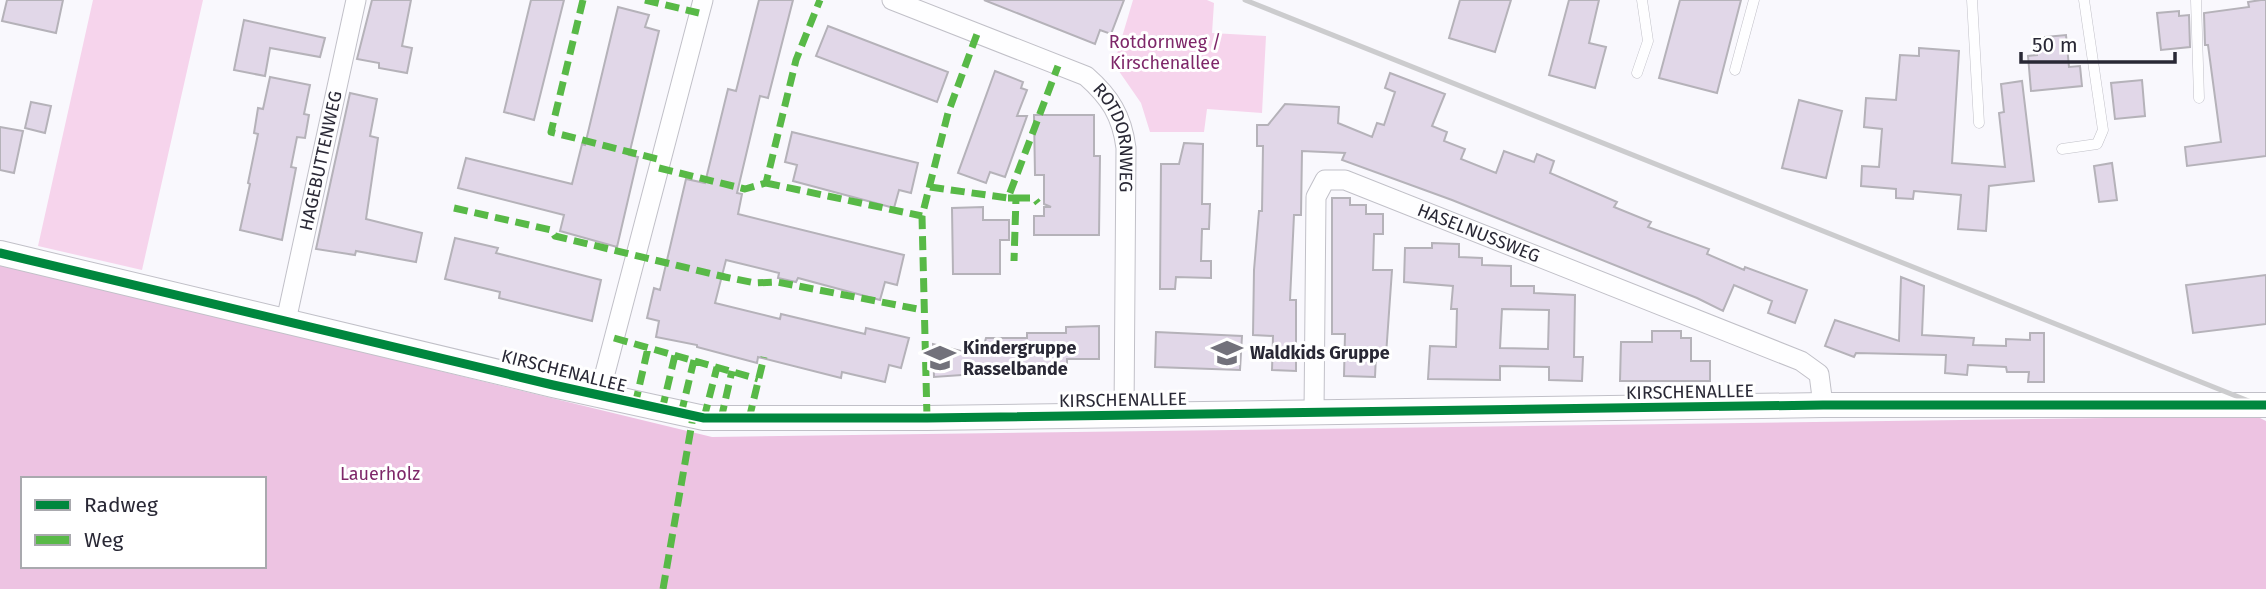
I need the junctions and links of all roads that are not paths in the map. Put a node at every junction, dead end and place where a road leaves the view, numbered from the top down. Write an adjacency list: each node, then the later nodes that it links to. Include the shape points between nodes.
1 (356, 0): 15 (street, HAGEBUTTENWEG)
2 (703, 0): 16 (street)
3 (892, 0): 20 (street, ROTDORNWEG, via 1086,76 1108,94 1126,148)
4 (1642, 0): 10 (lane, via 1648,41)
5 (1754, 0): 9 (lane)
6 (1972, 0): 12 (lane)
7 (2084, 0): 13 (lane, via 2103,130 2097,144)
8 (2196, 0): 11 (lane)
9 (1735, 71)
10 (1637, 73)
11 (2199, 98)
12 (1979, 123)
13 (2062, 149)
14 (0, 253): 15 (street, KIRSCHENALLEE)
15 (286, 321): 16 (street, KIRSCHENALLEE)
16 (599, 396): 20 (street, KIRSCHENALLEE, via 721,419)
17 (1823, 405): 18 (street, KIRSCHENALLEE); 19 (street, KIRSCHENALLEE); 19 (street, HASELNUSSWEG, via 1819,374 1801,361 1345,180 1325,180 1317,197)
18 (2266, 405)
19 (1314, 413): 20 (street, KIRSCHENALLEE)
20 (1124, 416)

